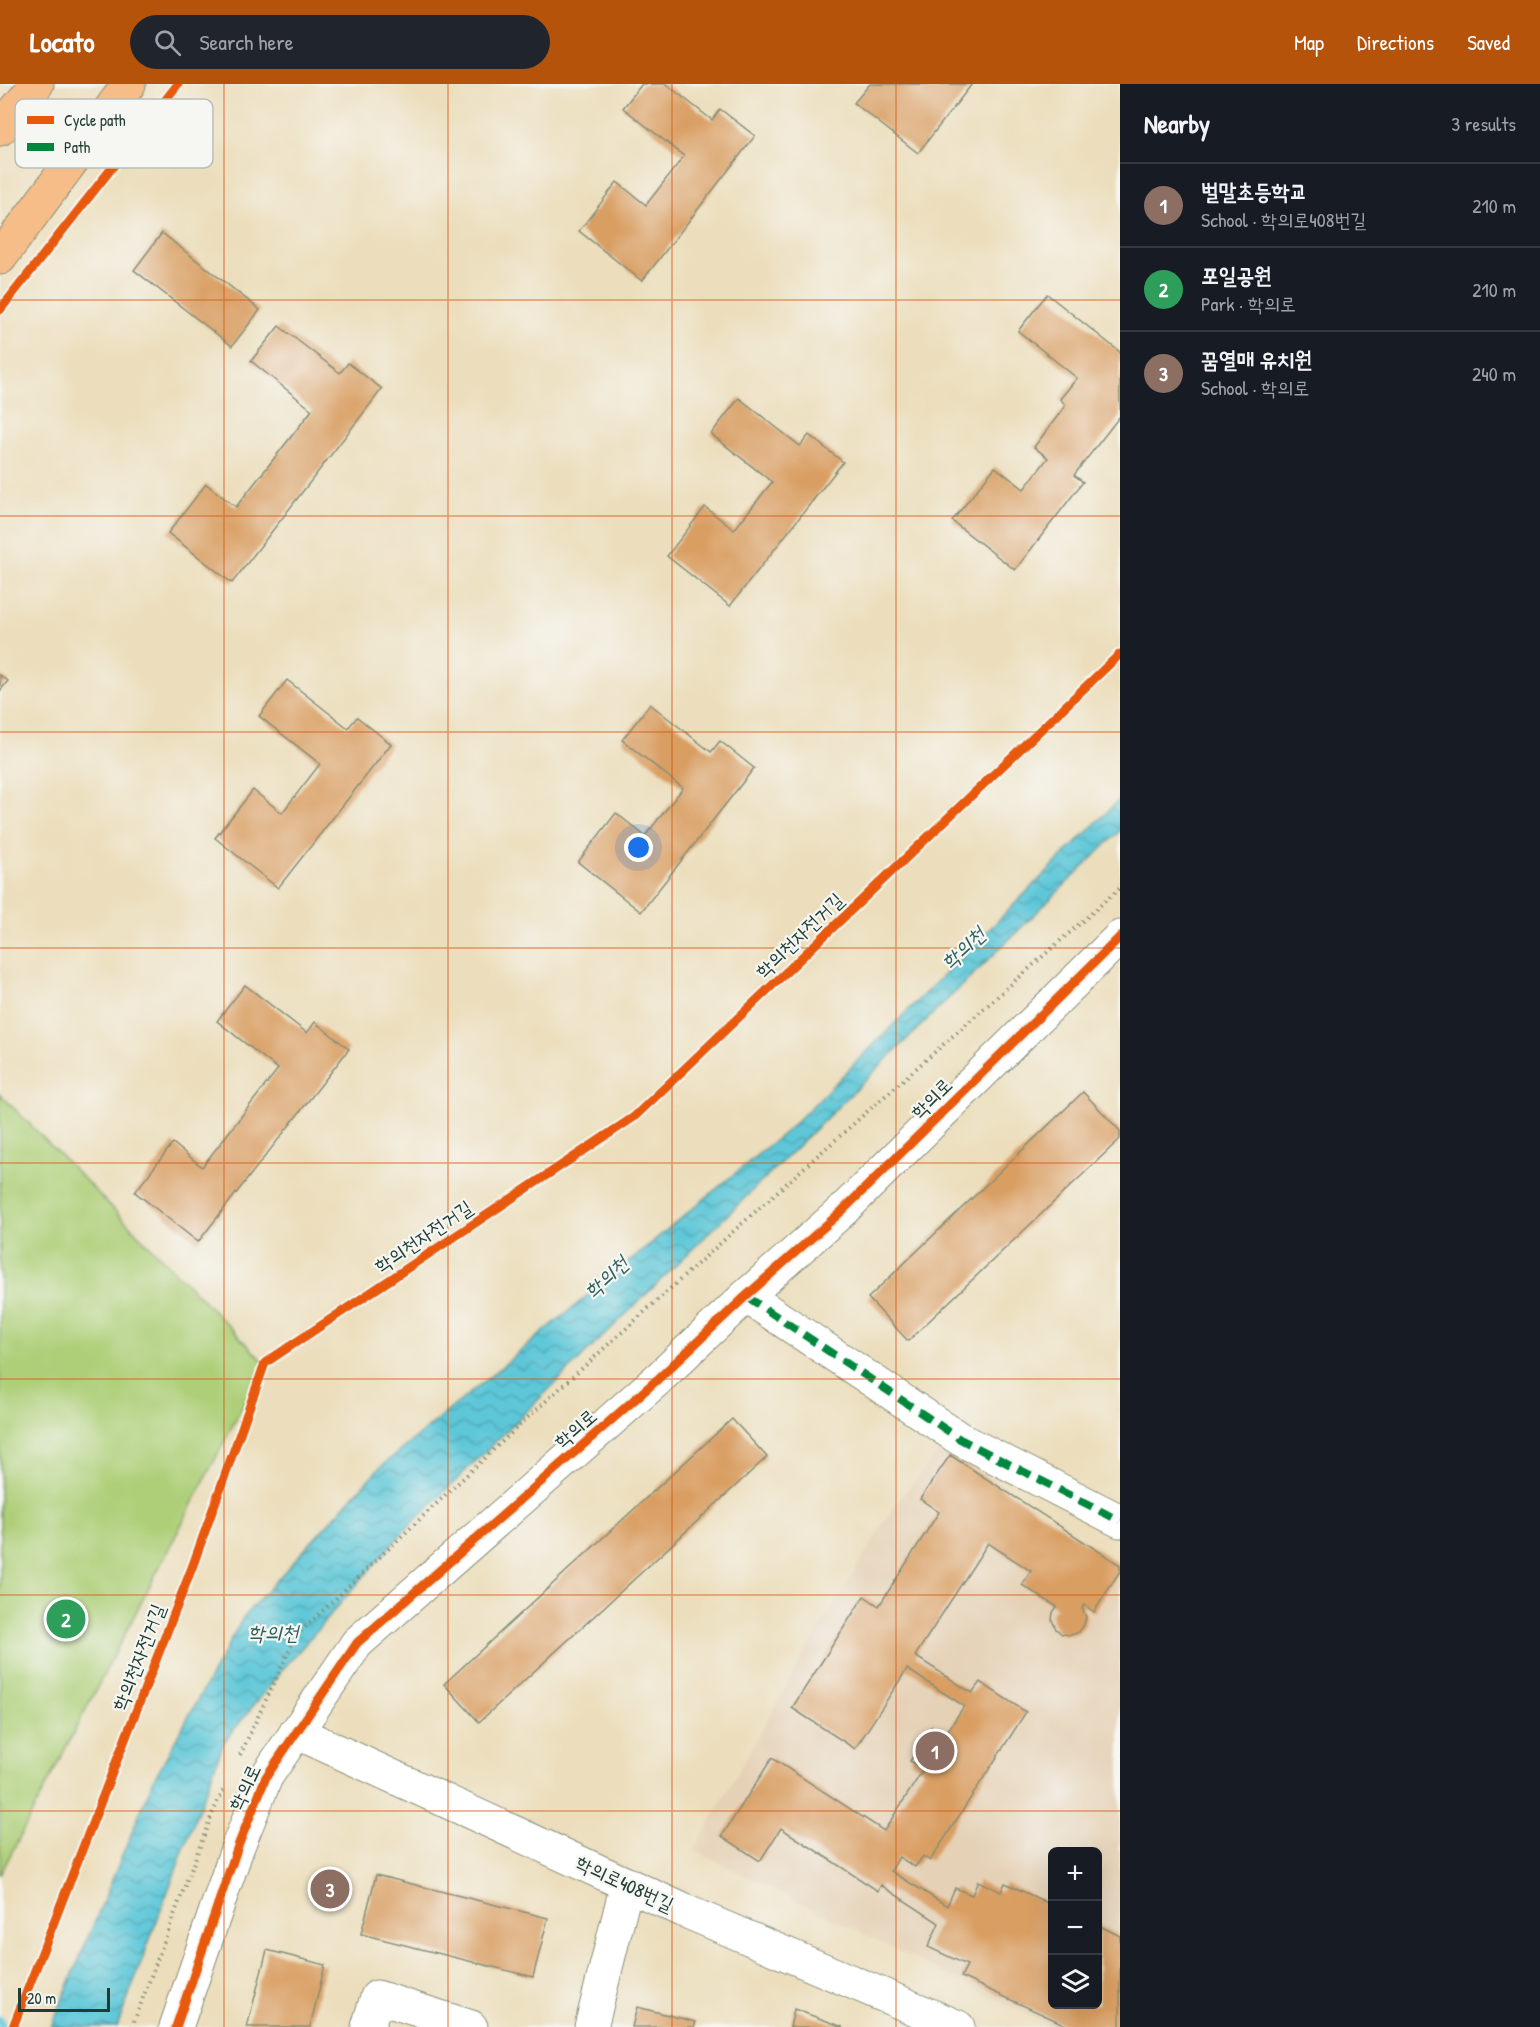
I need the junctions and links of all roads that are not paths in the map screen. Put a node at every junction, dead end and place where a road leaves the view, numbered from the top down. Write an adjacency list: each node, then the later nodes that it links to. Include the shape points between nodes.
1 (37, 84): 3 (main road)
2 (129, 84): 4 (main road)
3 (25, 99)
4 (118, 99)
5 (15, 111): 6 (main road)
6 (0, 129)
7 (67, 168): 8 (main road)
8 (0, 258)
9 (1120, 937): 10 (street, 학의로, via 842,1211)
10 (746, 1296): 11 (street, via 960,1439); 12 (street, 학의로, via 658,1379 357,1643)
11 (1120, 1521)
12 (296, 1732): 13 (street, 학의로408번길); 14 (street, 학의로, via 266,1777)
13 (627, 1884): 17 (street); 18 (street, 학의로408번길)
14 (176, 2027)
15 (368, 2027): 16 (street, via 377,1997)
16 (471, 2027)
17 (591, 2027)
18 (958, 2027)

